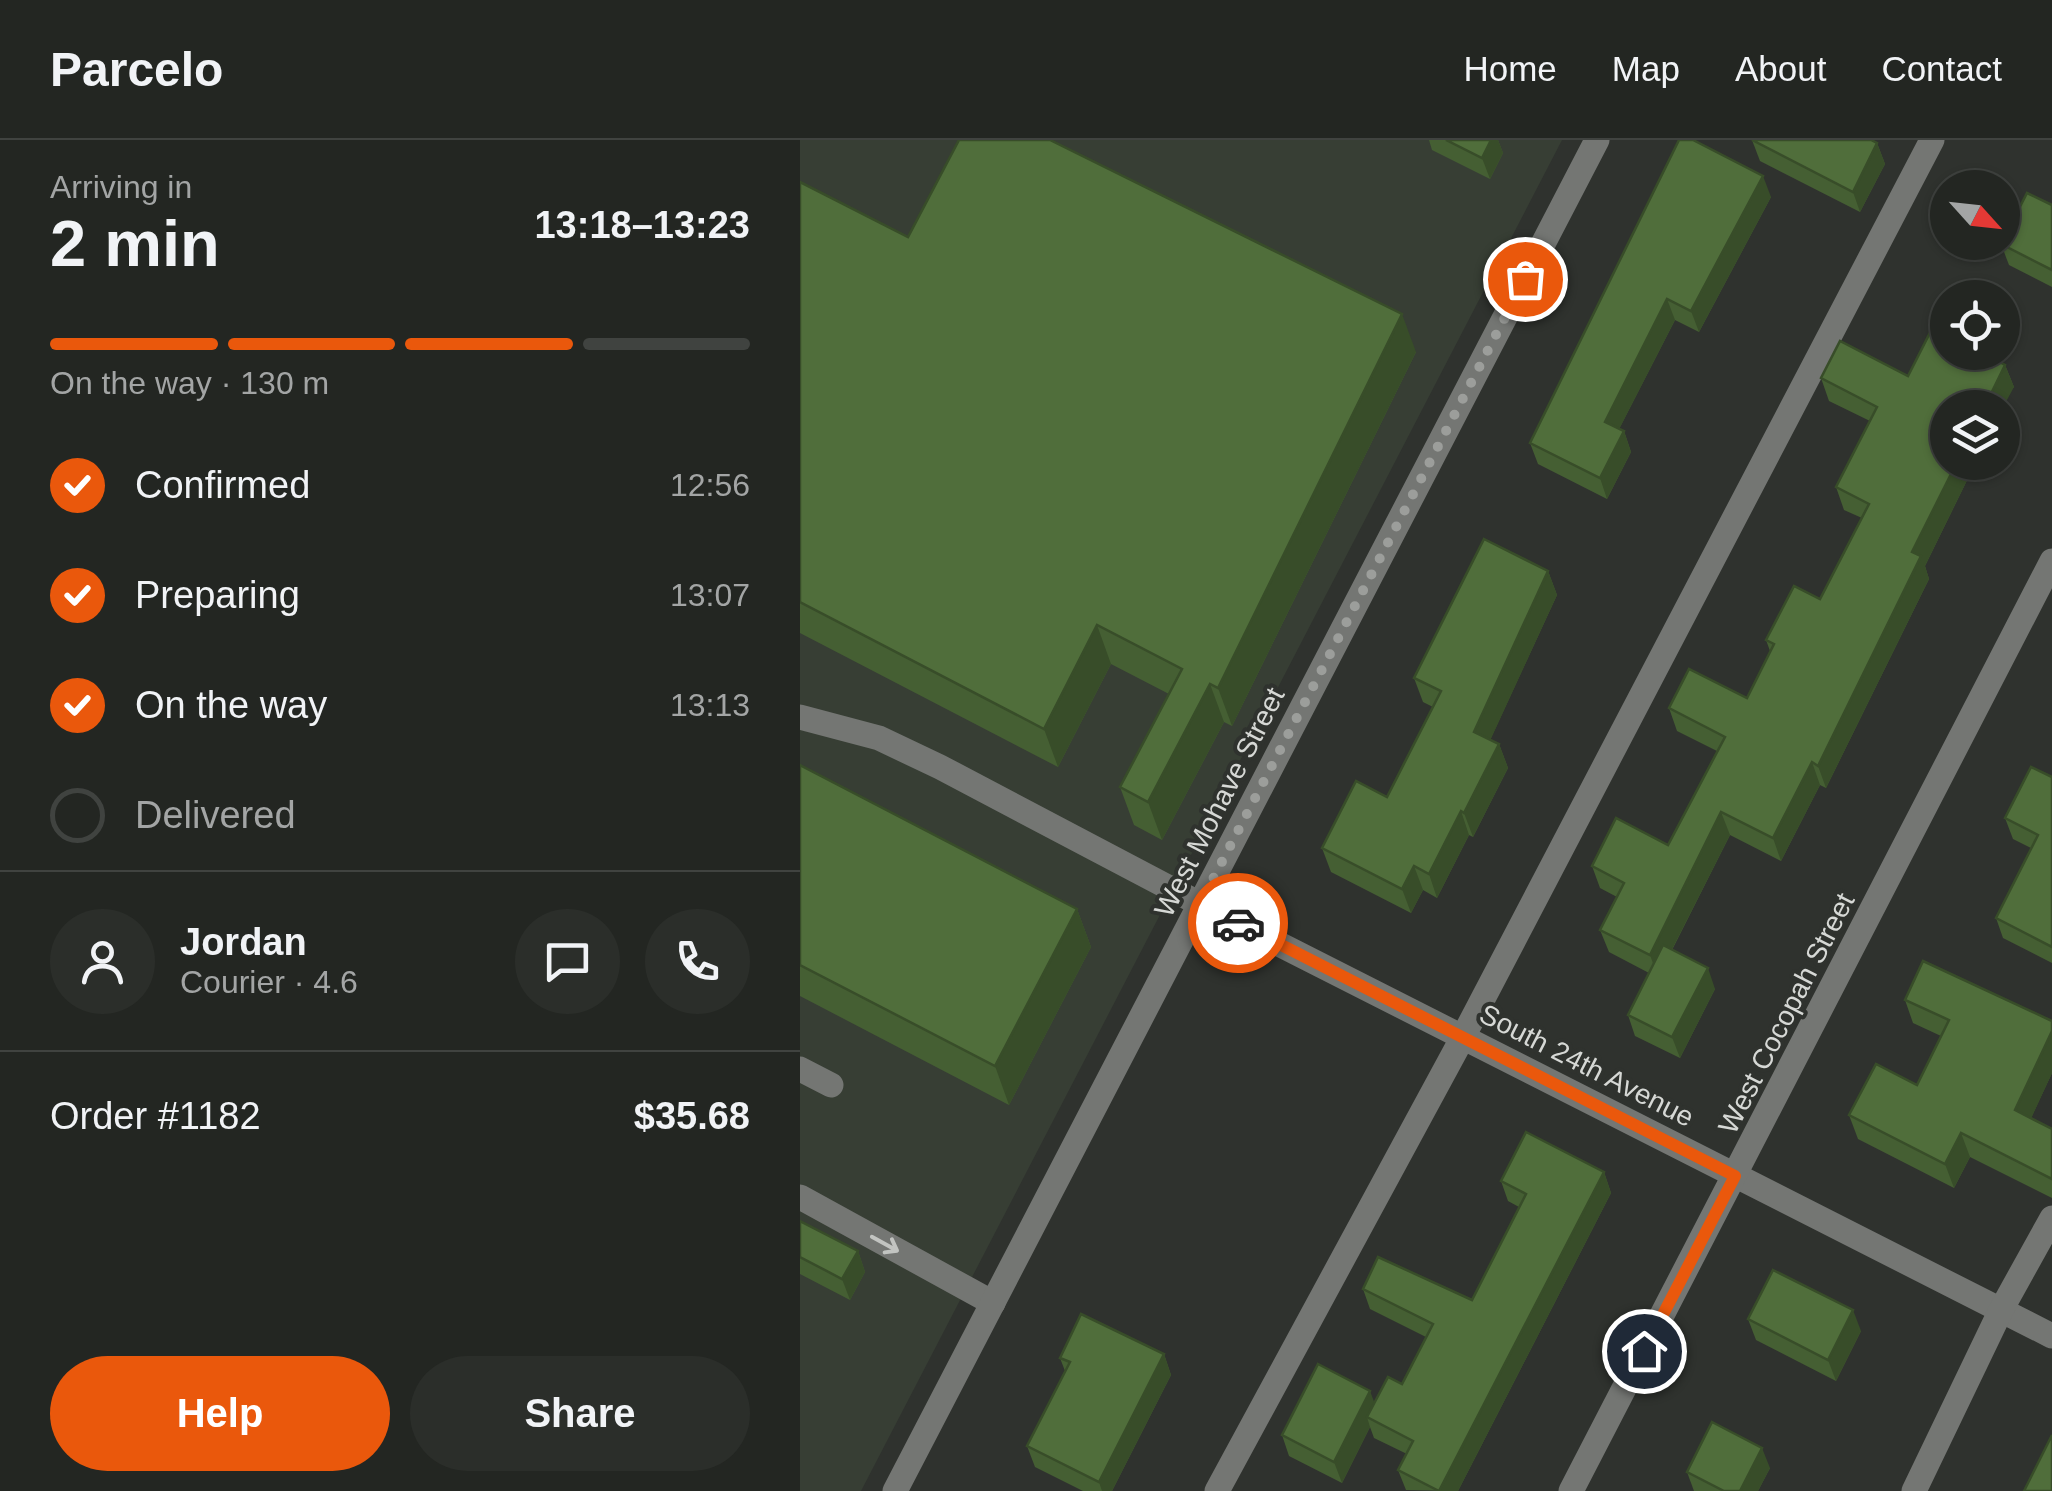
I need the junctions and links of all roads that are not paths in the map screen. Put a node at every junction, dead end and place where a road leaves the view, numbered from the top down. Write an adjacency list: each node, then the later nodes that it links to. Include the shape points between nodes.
1 (1597, 140): 5 (street, West Mohave Street)
2 (1932, 140): 6 (street)
3 (2052, 561): 9 (street, West Cocopah Street)
4 (800, 717): 5 (street, South 24th Avenue, via 894,745)
5 (1200, 904): 6 (street, South 24th Avenue); 12 (street, West Mohave Street)
6 (1464, 1035): 9 (street, South 24th Avenue); 16 (street)
7 (800, 1070): 8 (street)
8 (831, 1085)
9 (1735, 1176): 13 (street, South 24th Avenue); 17 (street, West Cocopah Street)
10 (800, 1197): 12 (street, one-way to 12)
11 (2052, 1218): 13 (street)
12 (993, 1302): 15 (street, West Mohave Street)
13 (2001, 1310): 14 (street, South 24th Avenue); 18 (street)
14 (2052, 1336)
15 (896, 1491)
16 (1217, 1491)
17 (1571, 1491)
18 (1914, 1491)

